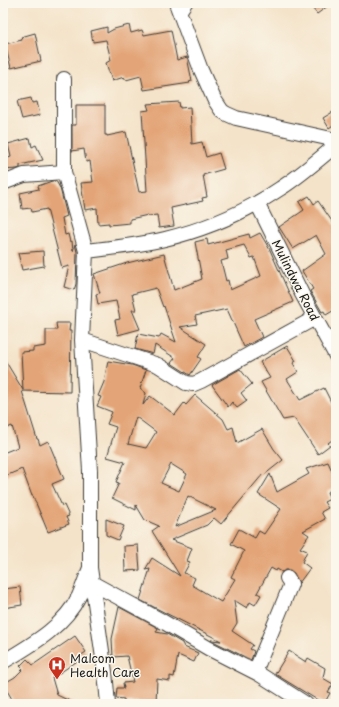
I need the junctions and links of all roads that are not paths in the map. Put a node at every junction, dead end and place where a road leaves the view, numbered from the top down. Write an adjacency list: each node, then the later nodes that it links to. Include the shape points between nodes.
1 (189, 3): 2 (lane)
2 (179, 9): 4 (street, via 201,70 214,100 222,111 258,124)
3 (64, 79): 6 (street)
4 (336, 140)
5 (336, 145): 8 (street, via 303,173)
6 (64, 172): 7 (street, via 24,176); 9 (street)
7 (3, 183)
8 (257, 203): 9 (street, via 196,230); 10 (street, Mulindwa Road)
9 (86, 252): 11 (street)
10 (315, 318): 11 (street, via 194,384 186,383 158,365); 12 (street, Mulindwa Road)
11 (82, 340): 13 (street, via 90,471)
12 (336, 356)
13 (90, 568): 15 (street); 16 (street, via 78,597 62,620 37,641)
14 (287, 578): 17 (street, via 290,584)
15 (94, 584): 17 (street); 18 (street)
16 (3, 662)
17 (255, 672): 19 (street)
18 (108, 704)
19 (306, 704)

